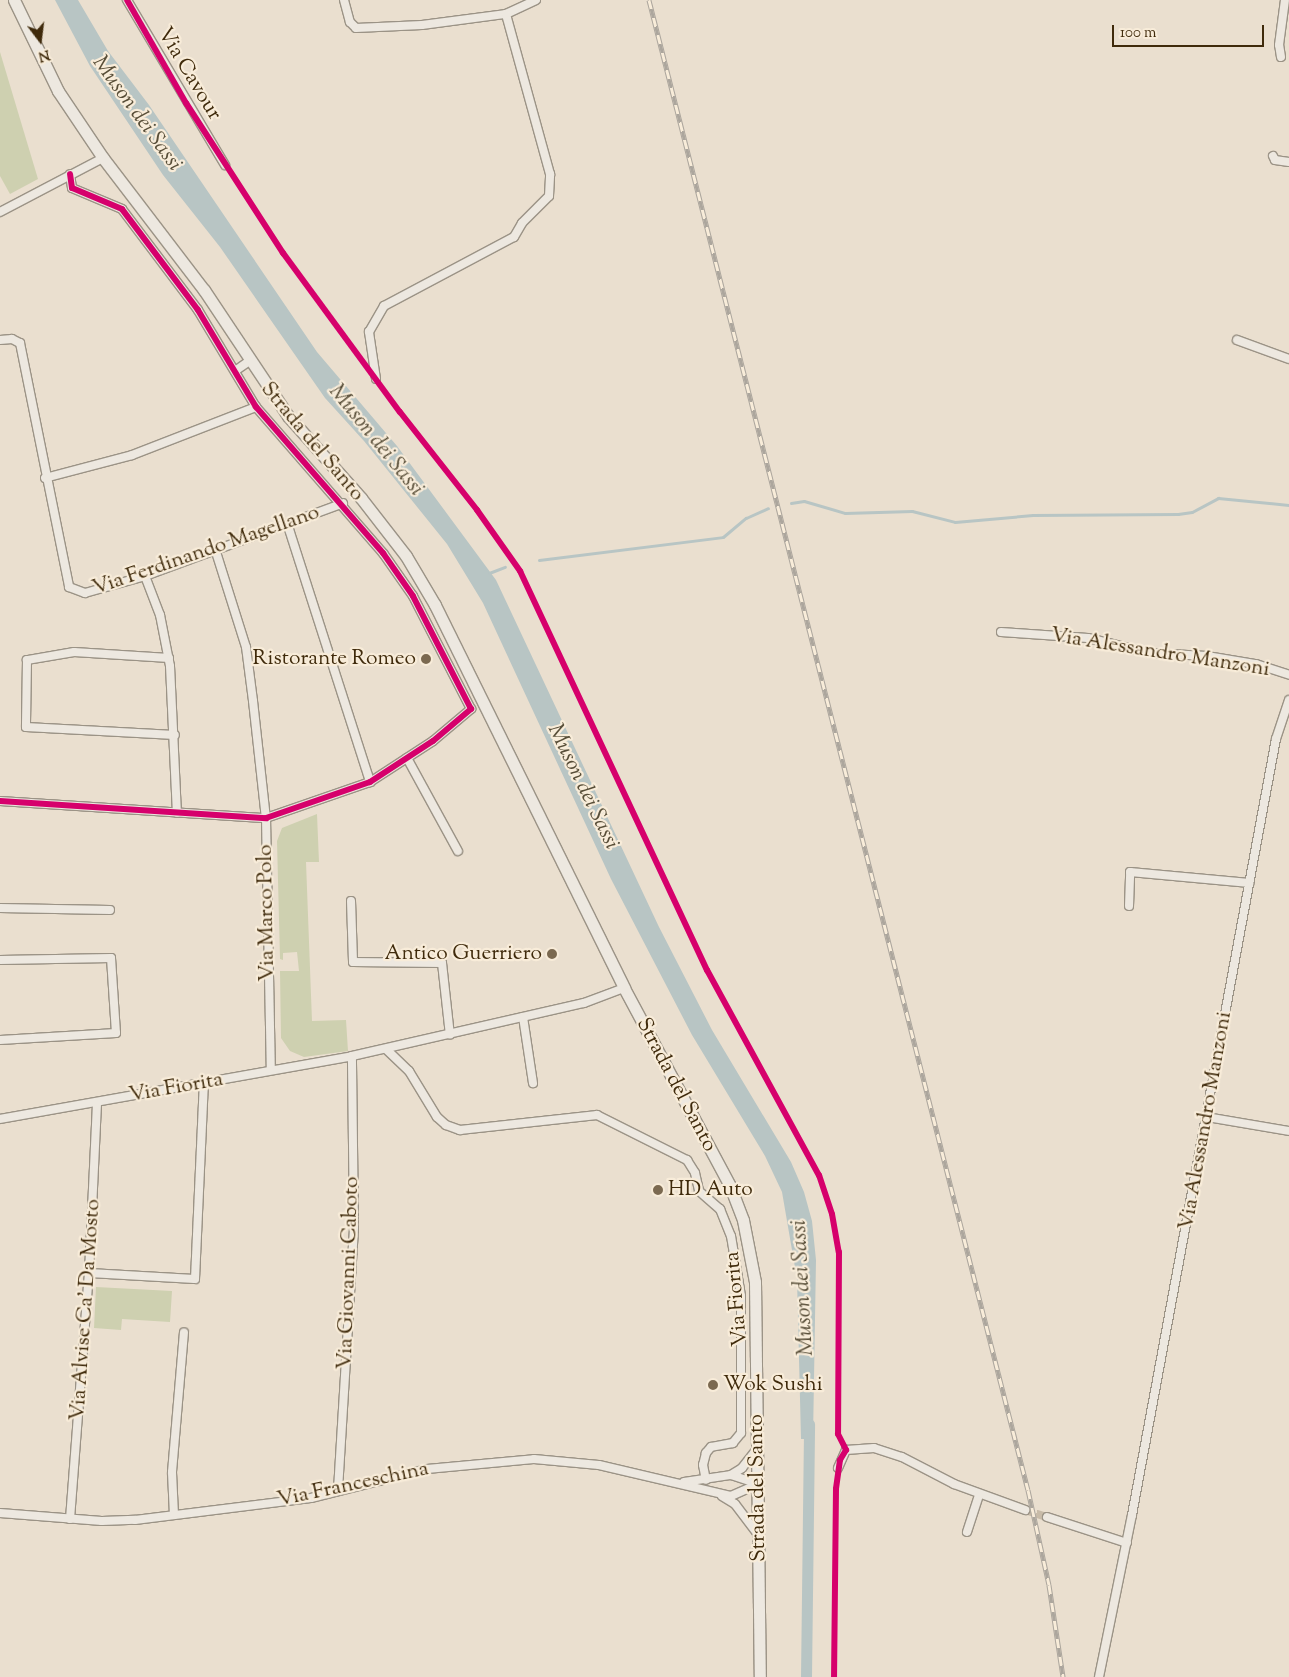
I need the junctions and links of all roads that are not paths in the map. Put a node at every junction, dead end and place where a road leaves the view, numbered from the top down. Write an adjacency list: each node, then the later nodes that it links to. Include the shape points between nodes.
1 (14, 0): 9 (main road, Strada del Santo, via 58,90)
2 (127, 0): 11 (street, Via Cavour)
3 (344, 0): 6 (street, via 350,22 356,28 422,25)
4 (536, 0): 6 (street)
5 (1285, 0): 7 (street, via 1279,45)
6 (506, 14): 19 (street, via 550,174 549,196 522,223 514,237 384,306 368,332)
7 (1281, 58)
8 (1273, 156): 10 (street, via 1275,160)
9 (103, 158): 12 (street); 17 (main road, Strada del Santo, via 170,244)
10 (1289, 162)
11 (225, 165)
12 (70, 174): 13 (street); 18 (street, Strada del Santo, via 72,188 122,209 198,310)
13 (0, 212)
14 (0, 340): 23 (street, Via Ferdinando Magellano, via 20,342)
15 (1237, 340): 16 (street)
16 (1289, 359)
17 (251, 360): 18 (street); 21 (main road, Strada del Santo, via 288,416)
18 (234, 371): 20 (street, Strada del Santo)
19 (376, 379)
20 (256, 407): 22 (street, Strada del Santo); 23 (street, via 132,455)
21 (315, 447): 22 (street); 30 (main road, Strada del Santo, via 361,498 406,556)
22 (302, 458): 24 (street, Strada del Santo)
23 (45, 478): 27 (street, Via Ferdinando Magellano, via 69,587 85,593)
24 (343, 503): 25 (street, Via Ferdinando Magellano); 32 (street, Strada del Santo, via 414,596)
25 (288, 526): 26 (street, Via Ferdinando Magellano); 36 (street)
26 (216, 552): 27 (street, Via Ferdinando Magellano); 39 (street, Via Marco Polo, via 246,647)
27 (145, 576): 29 (street, via 160,615)
28 (1001, 632): 31 (street, Via Alessandro Manzoni, via 1088,638 1150,653 1207,656 1256,664)
29 (169, 658): 34 (street); 34 (street, via 74,652 27,660 26,727)
30 (471, 675): 32 (street); 47 (main road, Strada del Santo)
31 (1289, 675)
32 (458, 681): 35 (street, Strada del Santo, via 471,709)
33 (1289, 700): 41 (street, Via Alessandro Manzoni, via 1276,739)
34 (174, 735): 38 (street)
35 (407, 758): 36 (street); 40 (street)
36 (370, 782): 39 (street)
37 (0, 802): 38 (street)
38 (178, 813): 39 (street)
39 (266, 818): 53 (street, Via Marco Polo)
40 (458, 851)
41 (1249, 883): 43 (street, via 1130,872); 57 (street, Via Alessandro Manzoni)
42 (352, 901): 49 (street, via 353,962 442,963)
43 (1130, 906)
44 (0, 908): 45 (street)
45 (110, 910)
46 (0, 960): 50 (street, via 111,958 116,1033)
47 (624, 988): 48 (street, Via Fiorita, via 584,1003); 62 (main road, Strada del Santo, via 730,1186 743,1220 755,1282)
48 (523, 1018): 49 (street, Via Fiorita); 54 (street)
49 (450, 1035): 51 (street, Via Fiorita)
50 (0, 1040)
51 (386, 1049): 52 (street, Via Fiorita); 65 (street, Via Fiorita, via 409,1071 437,1117 446,1125 460,1130 597,1115 687,1160 695,1173 699,1191 720,1208 740,1280 742,1313 741,1433 733,1443 711,1448 706,1453 703,1465)
52 (352, 1056): 53 (street, Via Fiorita); 68 (street, Via Giovanni Caboto, via 354,1227)
53 (271, 1070): 55 (street, Via Fiorita)
54 (533, 1083)
55 (204, 1084): 56 (street, Via Fiorita); 60 (street, via 194,1279)
56 (97, 1102): 58 (street, Via Fiorita); 60 (street, Via Alvise Ca' Da Mosto)
57 (1207, 1117): 59 (street); 78 (street, Via Alessandro Manzoni)
58 (0, 1119)
59 (1289, 1131)
60 (89, 1273): 75 (street, Via Alvise Ca' Da Mosto)
61 (184, 1333): 73 (street, via 172,1472)
62 (757, 1447): 64 (street, Via Franceschina, via 749,1461); 67 (main road, Strada del Santo)
63 (838, 1468): 70 (street, via 846,1450 863,1446 888,1451)
64 (730, 1475): 65 (street, Via Franceschina); 67 (street, Via Franceschina)
65 (706, 1480): 66 (street, Via Franceschina)
66 (675, 1482): 68 (street, Via Franceschina, via 578,1462 534,1459 427,1469); 69 (street, Via Franceschina)
67 (758, 1484): 69 (street, Via Franceschina, via 731,1496); 77 (main road, Strada del Santo)
68 (338, 1490): 73 (street, Via Franceschina, via 311,1498)
69 (716, 1493): 77 (street, Via Franceschina, via 735,1504)
70 (979, 1494): 71 (street); 76 (street)
71 (1025, 1510)
72 (0, 1513): 75 (street, Via Franceschina)
73 (174, 1515): 75 (street, Via Franceschina, via 111,1521)
74 (1046, 1517): 78 (street)
75 (70, 1519)
76 (967, 1532)
77 (759, 1536): 79 (main road, Strada del Santo)
78 (1127, 1543): 80 (street, Via Alessandro Manzoni)
79 (760, 1677)
80 (1099, 1677)

